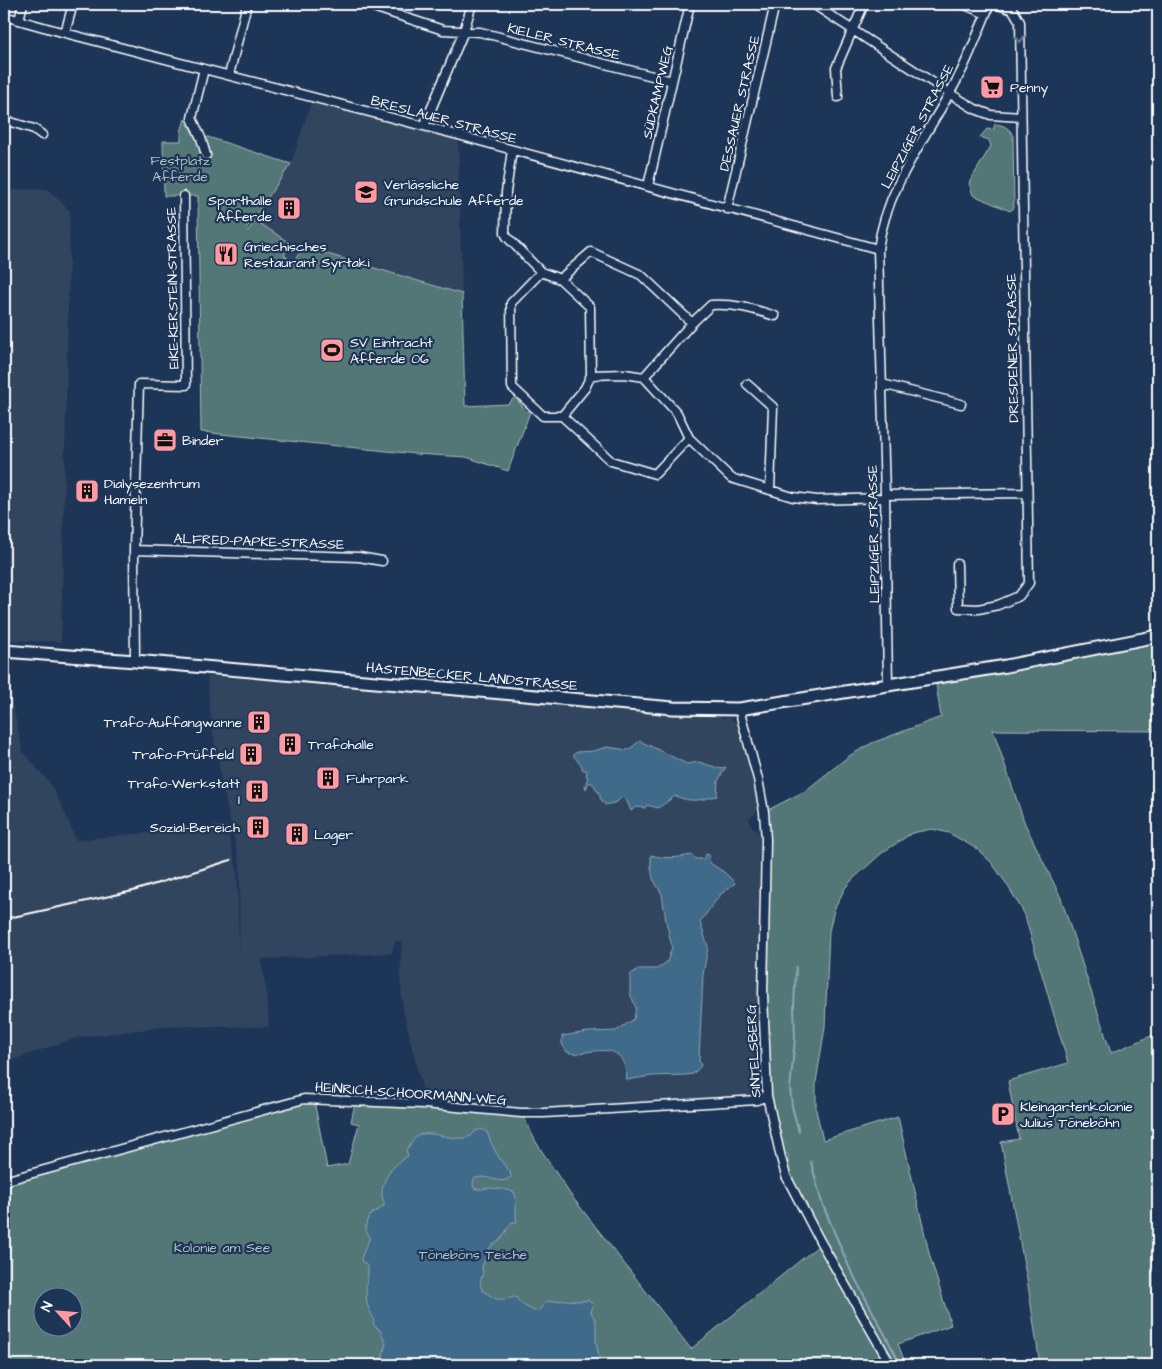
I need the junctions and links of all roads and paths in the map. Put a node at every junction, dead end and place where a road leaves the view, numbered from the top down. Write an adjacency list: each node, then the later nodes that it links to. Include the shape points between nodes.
1 (23, 4): 15 (street)
2 (73, 4): 18 (street)
3 (247, 4): 20 (street)
4 (364, 4): 17 (street, KIELER STRASSE, via 443,30)
5 (472, 4): 17 (street)
6 (690, 4): 21 (street, SÜDKAMPWEG)
7 (775, 4): 32 (street, DESSAUER STRASSE)
8 (812, 4): 16 (street)
9 (864, 4): 16 (street)
10 (963, 4): 13 (street)
11 (990, 4): 13 (street, LEIPZIGER STRASSE)
12 (996, 4): 24 (street, DRESDENER STRASSE, one-way to 24, via 1013,10 1020,22)
13 (986, 14): 22 (street, LEIPZIGER STRASSE, via 962,71)
14 (4, 16): 15 (street, BRESLAUER STRASSE)
15 (19, 20): 18 (street, BRESLAUER STRASSE)
16 (852, 30): 22 (street); 23 (street, via 836,68)
17 (464, 31): 21 (street, KIELER STRASSE, via 480,32); 26 (street)
18 (65, 33): 19 (street, BRESLAUER STRASSE)
19 (204, 69): 20 (street, BRESLAUER STRASSE); 29 (street, via 192,118)
20 (229, 75): 26 (street, BRESLAUER STRASSE)
21 (672, 82): 30 (street, SÜDKAMPWEG)
22 (948, 94): 24 (street, via 991,115); 33 (street, LEIPZIGER STRASSE, via 895,191)
23 (838, 97)
24 (1021, 117): 46 (street, DRESDENER STRASSE)
25 (4, 120): 27 (street, via 34,129)
26 (424, 126): 28 (street, BRESLAUER STRASSE)
27 (42, 135)
28 (512, 150): 30 (street, BRESLAUER STRASSE); 34 (street, via 505,233)
29 (206, 155)
30 (648, 186): 32 (street, BRESLAUER STRASSE)
31 (184, 196): 48 (street, EIKE-KERSTEIN-STRASSE, via 186,385 139,384)
32 (727, 208): 33 (street, BRESLAUER STRASSE)
33 (878, 249): 41 (street, LEIPZIGER STRASSE)
34 (541, 272): 35 (street); 43 (street, via 511,303 512,387 543,416)
35 (560, 280): 37 (street, via 591,252 641,275); 38 (street, via 590,307)
36 (775, 316): 37 (street, via 750,307 711,306)
37 (692, 323): 39 (street)
38 (592, 375): 39 (street); 43 (street)
39 (644, 376): 44 (street, via 678,413)
40 (747, 384): 45 (street, via 773,407)
41 (882, 384): 42 (street); 47 (street, LEIPZIGER STRASSE)
42 (961, 404)
43 (562, 416): 44 (street, via 611,461 655,474)
44 (689, 438): 45 (street, via 731,478)
45 (770, 490): 47 (street, via 816,500)
46 (1027, 494): 47 (street); 50 (street, DRESDENER STRASSE, via 1029,583 1019,596 978,609 958,608)
47 (885, 496): 54 (street, LEIPZIGER STRASSE)
48 (134, 550): 49 (street, ALFRED-PAPKE-STRASSE, via 359,557); 53 (street, EIKE-KERSTEIN-STRASSE)
49 (382, 561)
50 (957, 564)
51 (1158, 636): 54 (main road, HASTENBECKER LANDSTRASSE, via 1015,664)
52 (4, 651): 53 (main road, HASTENBECKER LANDSTRASSE)
53 (135, 661): 55 (main road, HASTENBECKER LANDSTRASSE, via 673,708)
54 (888, 684): 55 (main road, HASTENBECKER LANDSTRASSE)
55 (739, 709): 56 (street, SINTELSBERG, via 764,812 763,994)
56 (767, 1096): 57 (street, HEINRICH-SCHOORMANN-WEG, via 757,1100 544,1113 304,1099); 58 (street, SINTELSBERG, via 786,1176)
57 (4, 1181)
58 (891, 1365)

